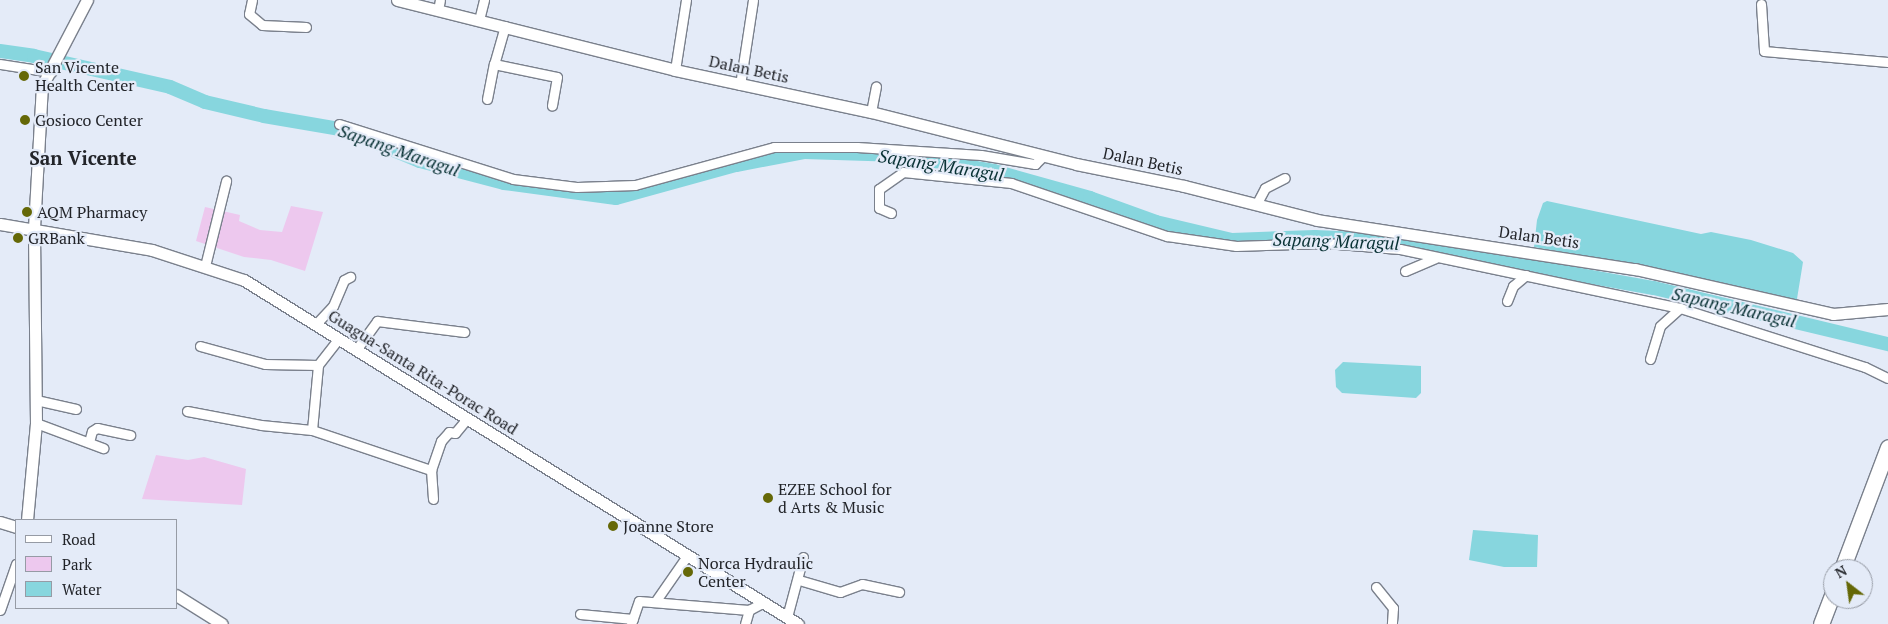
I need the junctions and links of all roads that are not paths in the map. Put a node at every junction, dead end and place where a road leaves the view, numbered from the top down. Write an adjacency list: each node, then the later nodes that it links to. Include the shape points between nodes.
1 (87, 0): 16 (street)
2 (252, 0): 11 (street, via 248,14 262,25)
3 (397, 0): 8 (street, Dalan Betis)
4 (484, 0): 9 (street)
5 (686, 0): 15 (street)
6 (753, 0): 17 (street)
7 (1761, 4): 12 (street, via 1764,51)
8 (439, 5): 9 (street, Dalan Betis)
9 (480, 20): 10 (street, Dalan Betis)
10 (505, 26): 14 (street); 15 (street, Dalan Betis)
11 (306, 28)
12 (1888, 62)
13 (0, 64): 16 (street)
14 (494, 64): 19 (street); 20 (street, via 557,77)
15 (675, 70): 17 (street, Dalan Betis)
16 (52, 71): 29 (street, via 42,86)
17 (740, 85): 21 (street, Dalan Betis)
18 (876, 86): 21 (street)
19 (487, 99)
20 (552, 106)
21 (871, 112): 23 (street, Dalan Betis)
22 (339, 124): 23 (street, via 513,179 577,187 635,185 774,147 857,147 981,155 1035,164)
23 (1043, 156): 26 (street, Dalan Betis)
24 (1285, 178): 26 (street, via 1265,188)
25 (226, 181): 31 (street)
26 (1256, 205): 37 (street, Dalan Betis, via 1358,228 1396,230 1635,269 1833,314)
27 (891, 213): 30 (street, via 879,208 879,189 904,172 917,172 1011,183 1167,236 1203,242 1236,246 1326,243 1400,249)
28 (0, 224): 29 (street, Guagua-Santa Rita-Porac Road)
29 (34, 228): 31 (street, Guagua-Santa Rita-Porac Road, via 152,250); 46 (street)
30 (1435, 258): 32 (street); 33 (street)
31 (205, 266): 38 (street, Guagua-Santa Rita-Porac Road, via 244,280)
32 (1405, 271)
33 (1526, 275): 35 (street, via 1514,286); 36 (street)
34 (350, 277): 38 (street, via 344,280 333,306)
35 (1507, 301)
36 (1680, 308): 43 (street, via 1660,326); 45 (street, via 1865,367)
37 (1888, 309)
38 (316, 324): 40 (street, Guagua-Santa Rita-Porac Road)
39 (464, 332): 42 (street, via 377,321)
40 (338, 339): 42 (street, Guagua-Santa Rita-Porac Road); 44 (street)
41 (200, 346): 44 (street, via 260,363)
42 (356, 350): 49 (street, Guagua-Santa Rita-Porac Road)
43 (1650, 359)
44 (318, 365): 51 (street)
45 (1888, 378)
46 (36, 400): 47 (street); 50 (street)
47 (76, 409)
48 (186, 411): 51 (street, via 261,425)
49 (466, 420): 56 (street, via 455,434 449,432 441,441); 61 (street, Guagua-Santa Rita-Porac Road)
50 (36, 423): 53 (street); 58 (street)
51 (312, 430): 56 (street)
52 (130, 435): 53 (street, via 97,428 92,431)
53 (89, 442): 54 (street)
54 (102, 448)
55 (1888, 448): 63 (highway)
56 (431, 470): 57 (street)
57 (433, 499)
58 (27, 519)
59 (0, 522): 60 (street)
60 (15, 527)
61 (687, 556): 69 (street); 70 (street, Guagua-Santa Rita-Porac Road)
62 (804, 557): 65 (street)
63 (1846, 559)
64 (15, 567): 71 (street)
65 (799, 580): 67 (street, via 840,592 862,584); 75 (street)
66 (1376, 587): 80 (street, via 1393,608)
67 (899, 592)
68 (178, 596): 77 (street)
69 (655, 602): 73 (street); 76 (street, via 639,601)
70 (764, 602): 73 (street); 75 (street, Guagua-Santa Rita-Porac Road)
71 (1, 605)
72 (1827, 609): 81 (highway)
73 (748, 610): 78 (street)
74 (580, 614): 76 (street)
75 (787, 617): 79 (street, Guagua-Santa Rita-Porac Road)
76 (632, 621)
77 (222, 624)
78 (745, 624)
79 (798, 624)
80 (1392, 624)
81 (1821, 624)

